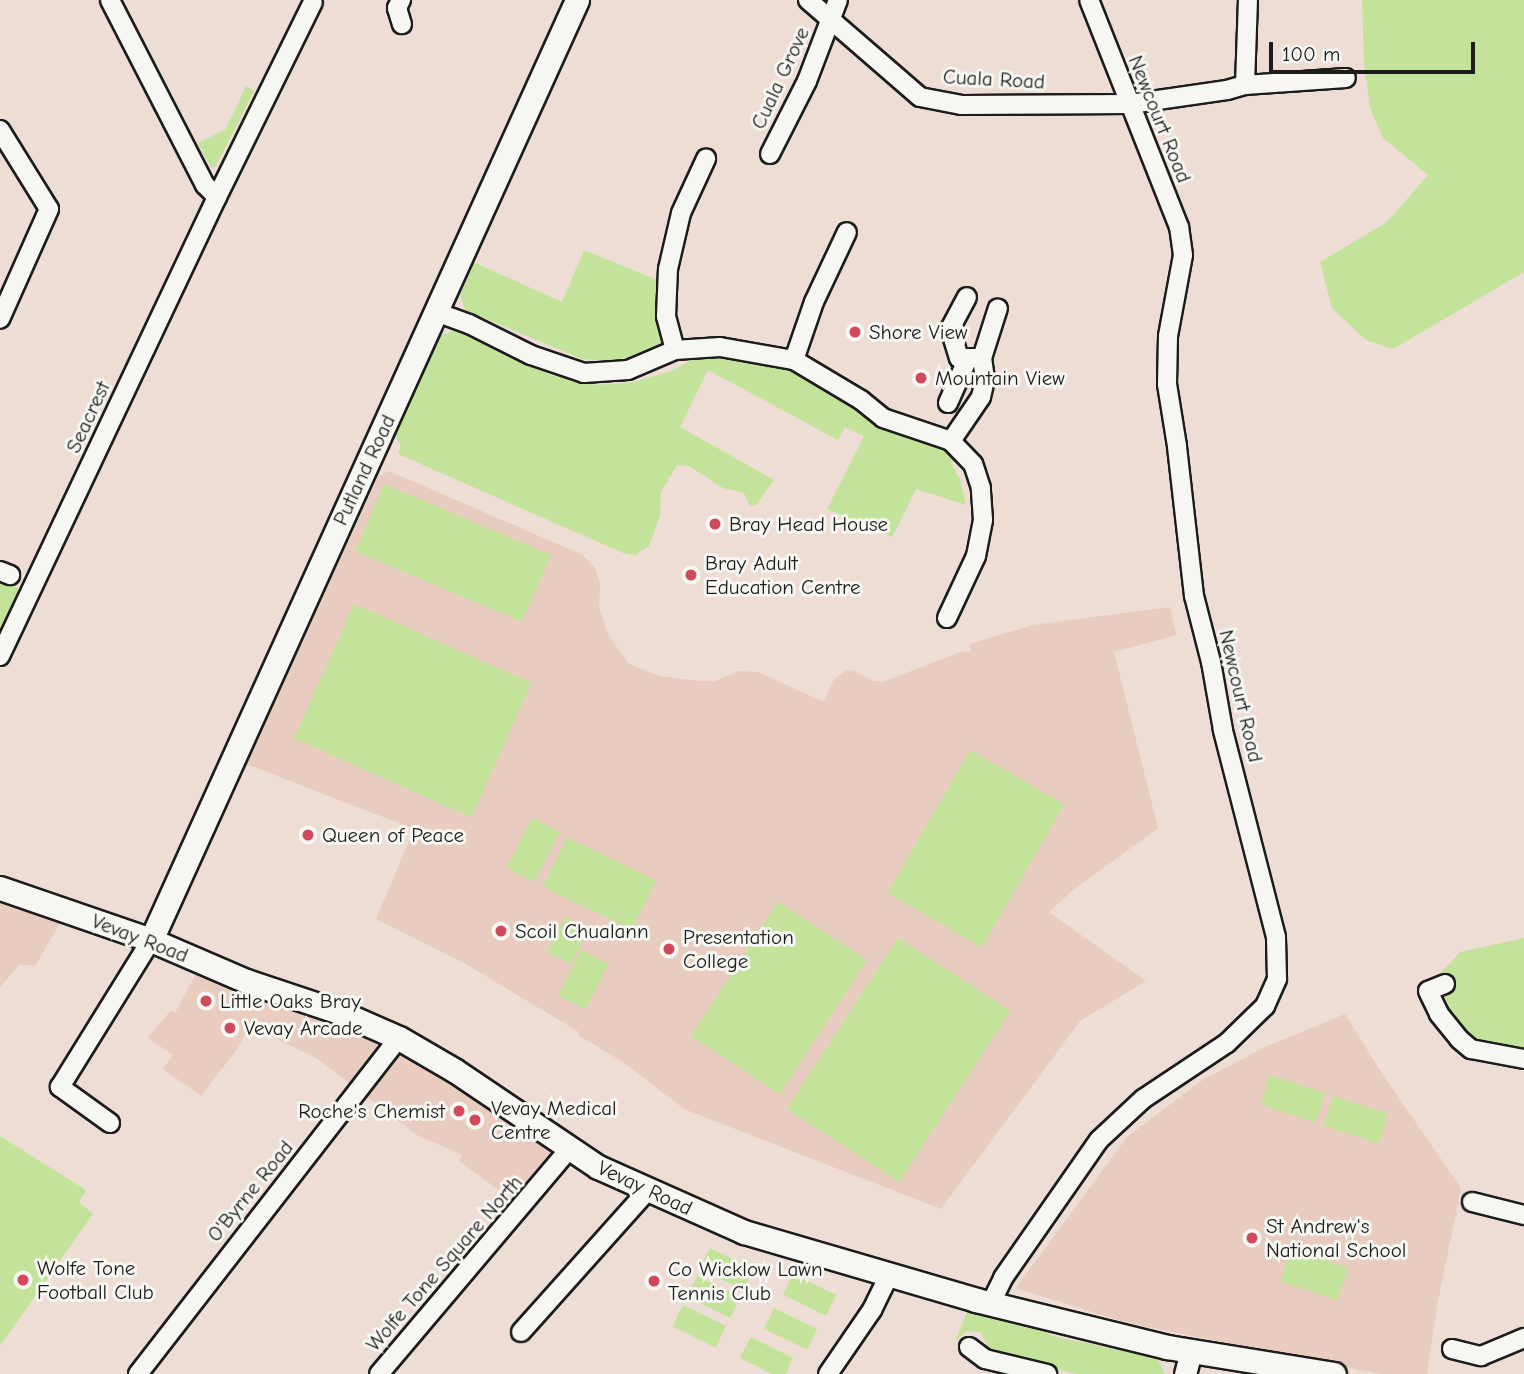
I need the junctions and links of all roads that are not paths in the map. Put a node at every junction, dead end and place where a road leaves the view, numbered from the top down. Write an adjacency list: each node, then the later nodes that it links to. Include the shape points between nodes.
1 (110, 0): 17 (street, via 205,184)
2 (401, 0): 10 (street, via 397,8)
3 (577, 0): 21 (main road, Putland Road)
4 (808, 0): 9 (street, Cuala Road)
5 (838, 0): 9 (street, Cuala Grove)
6 (1089, 0): 13 (street, Newcourt Road)
7 (1248, 0): 12 (street)
8 (313, 2): 17 (street, Seacrest)
9 (832, 20): 13 (street, Cuala Road, via 920,97 962,105); 15 (street, Cuala Grove)
10 (402, 24)
11 (1346, 78): 12 (street, Cuala Road)
12 (1245, 85): 13 (street, Cuala Road)
13 (1130, 104): 41 (street, Newcourt Road, via 1179,226 1183,255 1168,336 1167,384 1192,583 1223,730 1276,937 1277,979 1265,1006 1227,1043 1143,1099 1099,1140 1003,1278)
14 (0, 130): 22 (street, via 49,209)
15 (770, 154)
16 (706, 159): 23 (street, via 681,213 668,269 666,316)
17 (217, 197): 29 (street, Seacrest)
18 (847, 232): 25 (street, via 814,302)
19 (967, 297): 24 (street, via 950,329 959,358)
20 (998, 308): 24 (street)
21 (436, 312): 23 (street, via 531,355 584,373 628,370); 31 (main road, Putland Road)
22 (0, 319)
23 (675, 350): 25 (street, via 720,347)
24 (975, 358): 26 (street); 27 (street, via 985,379 981,397)
25 (794, 360): 27 (street, via 862,400 883,418)
26 (948, 403)
27 (951, 441): 28 (street, via 973,464 981,488 983,520 976,556)
28 (947, 618)
29 (0, 656)
30 (0, 888): 31 (main road, Vevay Road)
31 (151, 940): 33 (main road, Vevay Road); 35 (street, via 60,1087)
32 (1445, 984): 34 (street, via 1428,991 1459,1039 1471,1049)
33 (399, 1038): 36 (main road, Vevay Road); 47 (street, O'Byrne Road)
34 (1524, 1059)
35 (110, 1123)
36 (569, 1149): 37 (main road, Vevay Road); 48 (street, Wolfe Tone Square North)
37 (648, 1190): 40 (main road, Vevay Road, via 744,1232); 42 (street)
38 (1472, 1202): 39 (street)
39 (1524, 1215)
40 (888, 1275): 41 (main road, Vevay Road); 49 (street, via 872,1310)
41 (991, 1303): 46 (main road, Vevay Road)
42 (521, 1332)
43 (1524, 1338): 45 (street, via 1481,1356)
44 (969, 1347): 50 (street, via 985,1359)
45 (1452, 1349)
46 (1188, 1363): 51 (main road, Vevay Road)
47 (138, 1374)
48 (379, 1374)
49 (828, 1374)
50 (1047, 1374)
51 (1334, 1374)

